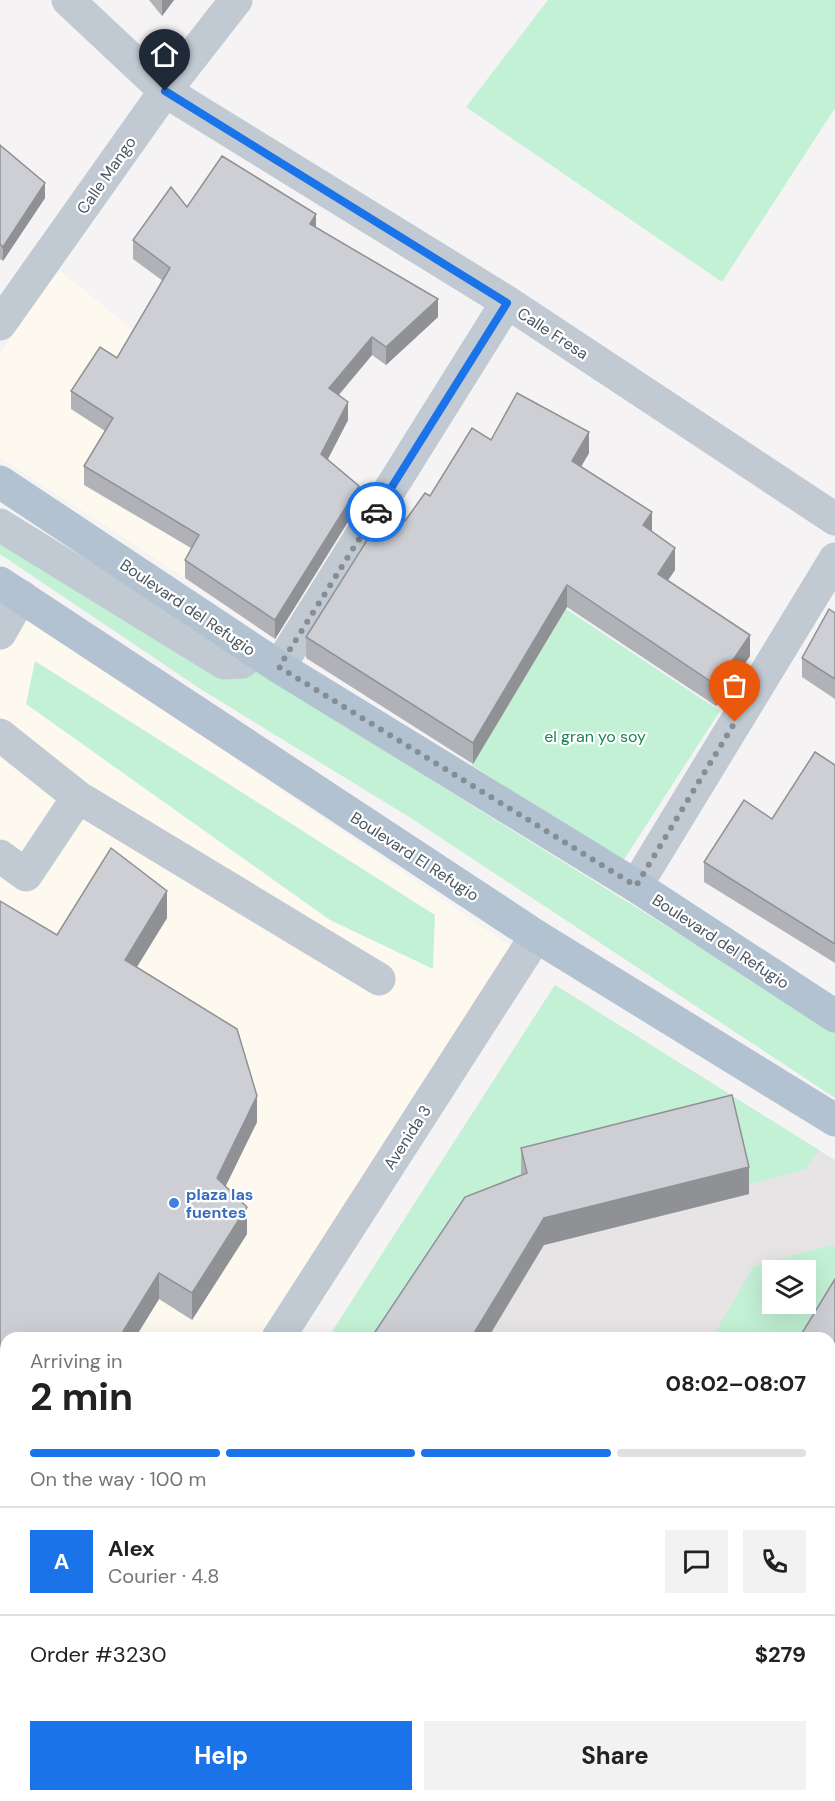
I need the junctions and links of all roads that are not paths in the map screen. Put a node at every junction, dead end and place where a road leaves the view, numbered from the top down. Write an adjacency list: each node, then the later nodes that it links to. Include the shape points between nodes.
1 (68, 0): 3 (street, Calle Fresa)
2 (236, 0): 3 (street, Calle Mango)
3 (165, 91): 4 (street, Calle Fresa); 5 (street, Calle Mango)
4 (507, 303): 7 (street, Calle Fresa); 12 (street)
5 (0, 324)
6 (0, 482): 12 (main road, Boulevard del Refugio)
7 (835, 519)
8 (0, 525): 12 (street, via 224,663)
9 (835, 559): 16 (street)
10 (10, 590): 11 (street); 17 (main road, Boulevard El Refugio)
11 (0, 633)
12 (267, 659): 16 (main road, Boulevard del Refugio)
13 (0, 735): 14 (street)
14 (78, 796): 15 (street, via 26,874); 18 (street)
15 (0, 856)
16 (636, 886): 19 (main road, Boulevard del Refugio)
17 (536, 936): 20 (main road, Boulevard El Refugio); 21 (street, Avenida 3)
18 (379, 979)
19 (835, 1016)
20 (835, 1120)
21 (282, 1332)

